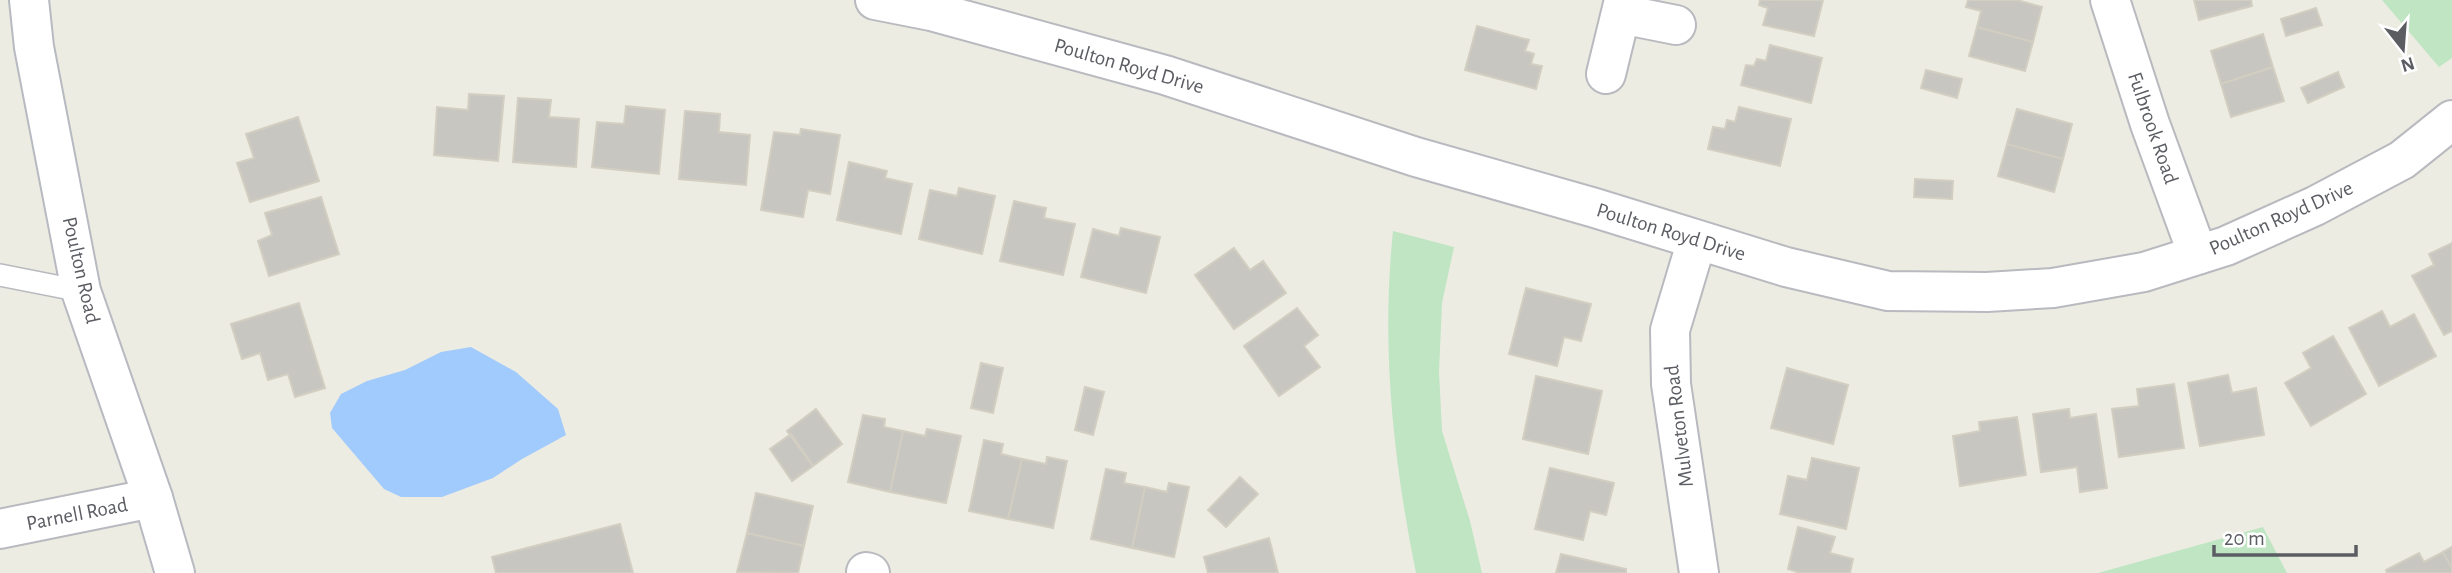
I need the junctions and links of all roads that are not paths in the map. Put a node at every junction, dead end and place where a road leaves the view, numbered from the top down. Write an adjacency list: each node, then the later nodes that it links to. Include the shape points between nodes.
1 (29, 0): 11 (street, Poulton Road, via 34,47)
2 (875, 0): 8 (street, Poulton Royd Drive, via 1165,75 1416,157)
3 (2110, 0): 9 (street, Fulbrook Road)
4 (1622, 7): 5 (street); 6 (street)
5 (1676, 25)
6 (1606, 74)
7 (2452, 120): 9 (street, Poulton Royd Drive, via 2402,160 2226,246)
8 (1697, 240): 9 (street, Poulton Royd Drive, via 1888,291 2053,288 2144,272); 15 (street, Mulveton Road, via 1670,343 1671,384)
9 (2198, 255)
10 (0, 275): 11 (lane)
11 (82, 291): 12 (street, Poulton Road)
12 (153, 498): 13 (street, Parnell Road); 14 (street, Poulton Road)
13 (0, 529)
14 (175, 573)
15 (1699, 573)

